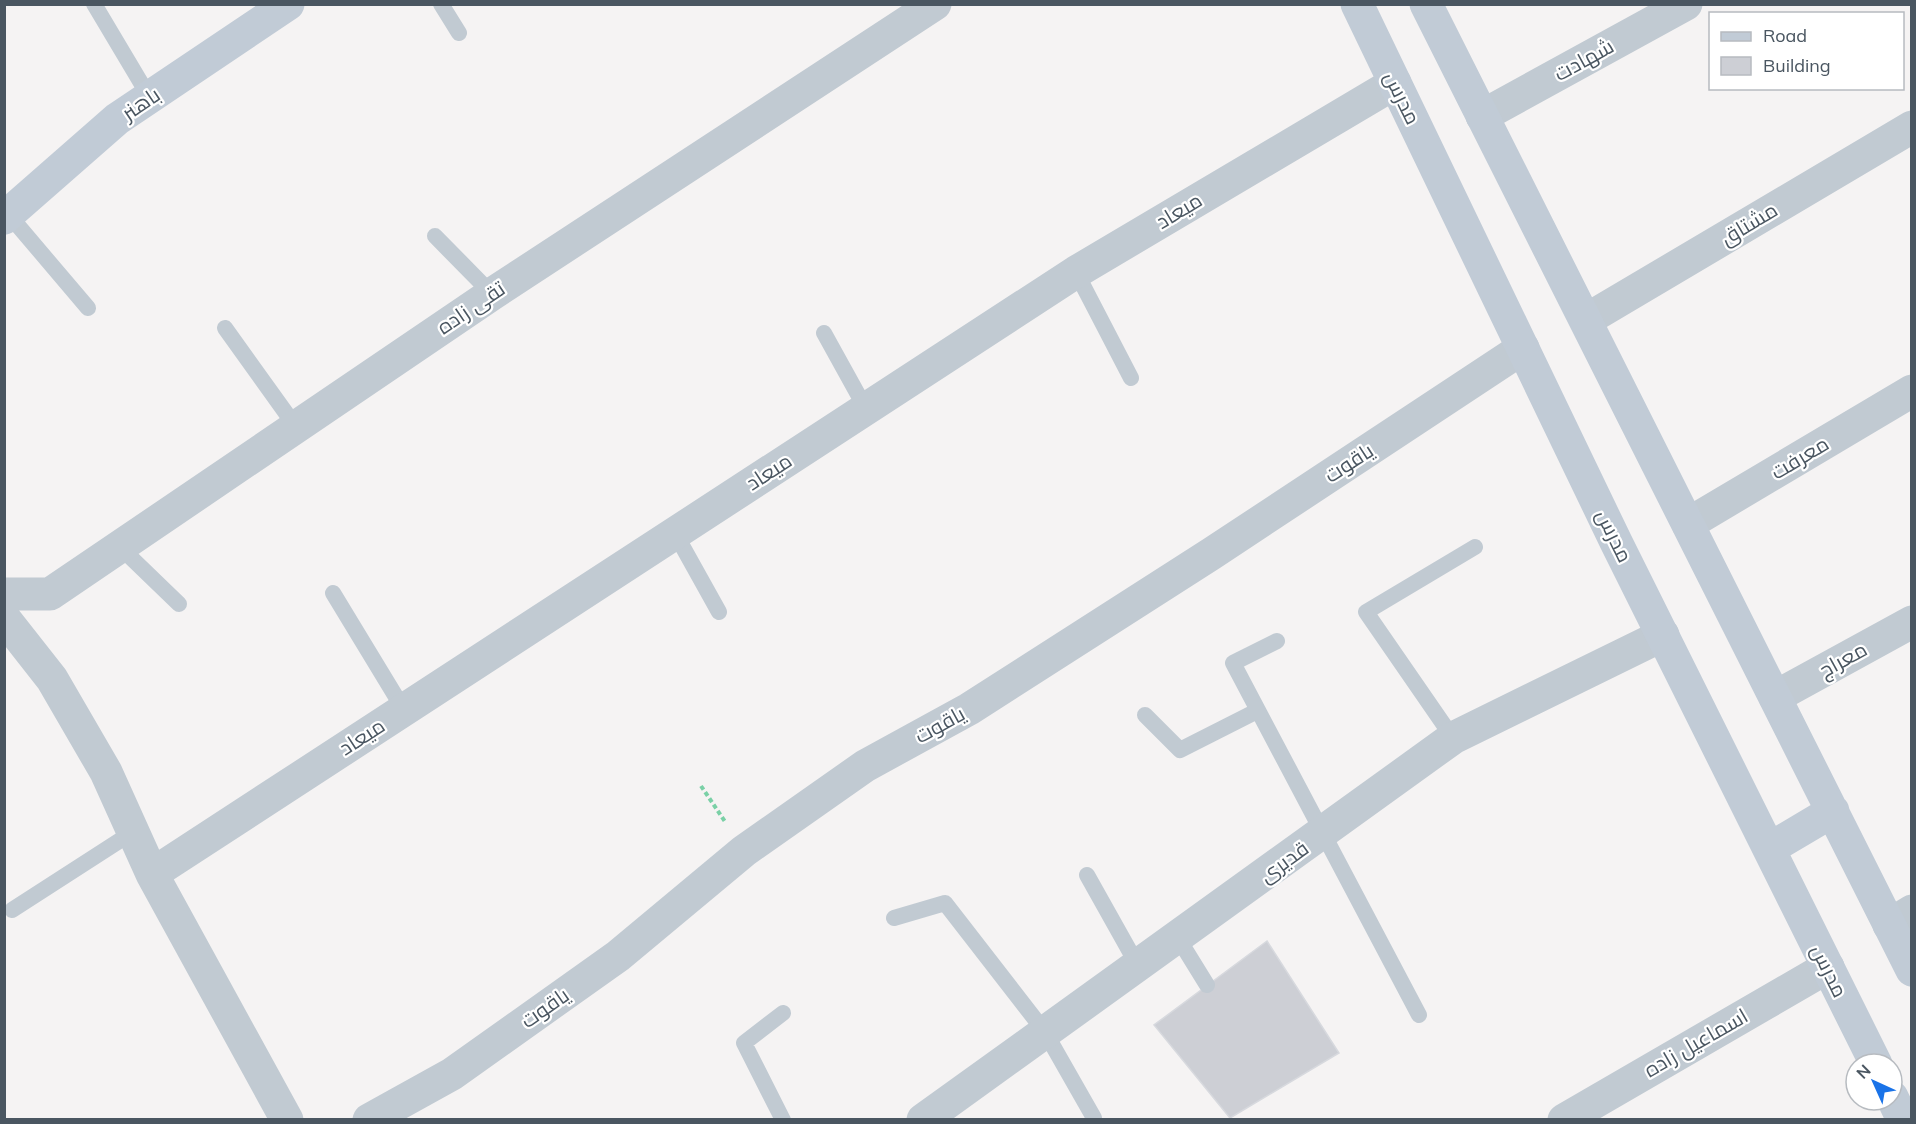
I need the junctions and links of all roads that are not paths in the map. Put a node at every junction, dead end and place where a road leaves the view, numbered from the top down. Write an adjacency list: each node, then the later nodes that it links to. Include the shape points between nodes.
1 (94, 4): 10 (lane)
2 (288, 4): 10 (street, باهنر)
3 (441, 4): 8 (lane)
4 (935, 4): 16 (street, تقی زاده)
5 (1357, 4): 9 (street, مدرس)
6 (1426, 4): 11 (street)
7 (1686, 4): 11 (street, شهادت)
8 (459, 33)
9 (1395, 83): 15 (street, میعاد); 21 (street, مدرس)
10 (150, 98): 13 (street, باهنر, via 117,119)
11 (1482, 116): 18 (street)
12 (1911, 127): 18 (street, مشتاق)
13 (7, 216): 17 (lane)
14 (435, 236): 16 (lane)
15 (1076, 272): 22 (lane); 24 (street, میعاد)
16 (492, 294): 25 (street, تقی زاده)
17 (88, 309)
18 (1586, 320): 26 (street)
19 (225, 328): 25 (lane)
20 (824, 333): 24 (lane)
21 (1523, 348): 36 (street, مدرس); 62 (street, یاقوت, via 969,709 865,766 744,851 598,970 452,1074)
22 (1131, 378)
23 (1911, 391): 26 (street, معرفت)
24 (866, 409): 27 (street, میعاد)
25 (296, 427): 28 (street, تقی زاده)
26 (1688, 524): 38 (street)
27 (675, 533): 33 (lane); 39 (street, میعاد)
28 (120, 547): 31 (street, تقی زاده, via 50,594); 32 (lane)
29 (1475, 547): 42 (lane, via 1366,612)
30 (333, 593): 39 (lane)
31 (4, 594)
32 (179, 604)
33 (719, 612)
34 (4, 618): 44 (street, via 52,679 106,772)
35 (1911, 622): 38 (street, معراج)
36 (1663, 635): 42 (street, قدیری); 46 (street, مدرس)
37 (1277, 641): 40 (lane, via 1233,663)
38 (1775, 697): 43 (street)
39 (404, 710): 47 (street, میعاد)
40 (1257, 711): 41 (lane, via 1180,750); 45 (lane)
41 (1145, 715)
42 (1453, 738): 45 (street, قدیری)
43 (1833, 811): 46 (street); 51 (street)
44 (133, 831): 47 (street); 49 (lane)
45 (1322, 835): 52 (street, قدیری); 58 (lane)
46 (1769, 849): 54 (street, مدرس)
47 (152, 874): 61 (street)
48 (1087, 875): 53 (lane)
49 (12, 910)
50 (894, 918): 59 (lane, via 945,903)
51 (1900, 918): 55 (street)
52 (1178, 938): 53 (street, قدیری); 56 (lane)
53 (1138, 966): 59 (street, قدیری)
54 (1828, 968): 60 (street, مدرس); 66 (street, اسماعیل زاده)
55 (1911, 970)
56 (1207, 985)
57 (783, 1013): 63 (lane, via 744,1043)
58 (1419, 1015)
59 (1045, 1032): 64 (street, قدیری); 65 (lane)
60 (1870, 1052)
61 (287, 1119)
62 (369, 1119)
63 (783, 1119)
64 (923, 1119)
65 (1094, 1119)
66 (1564, 1119)

